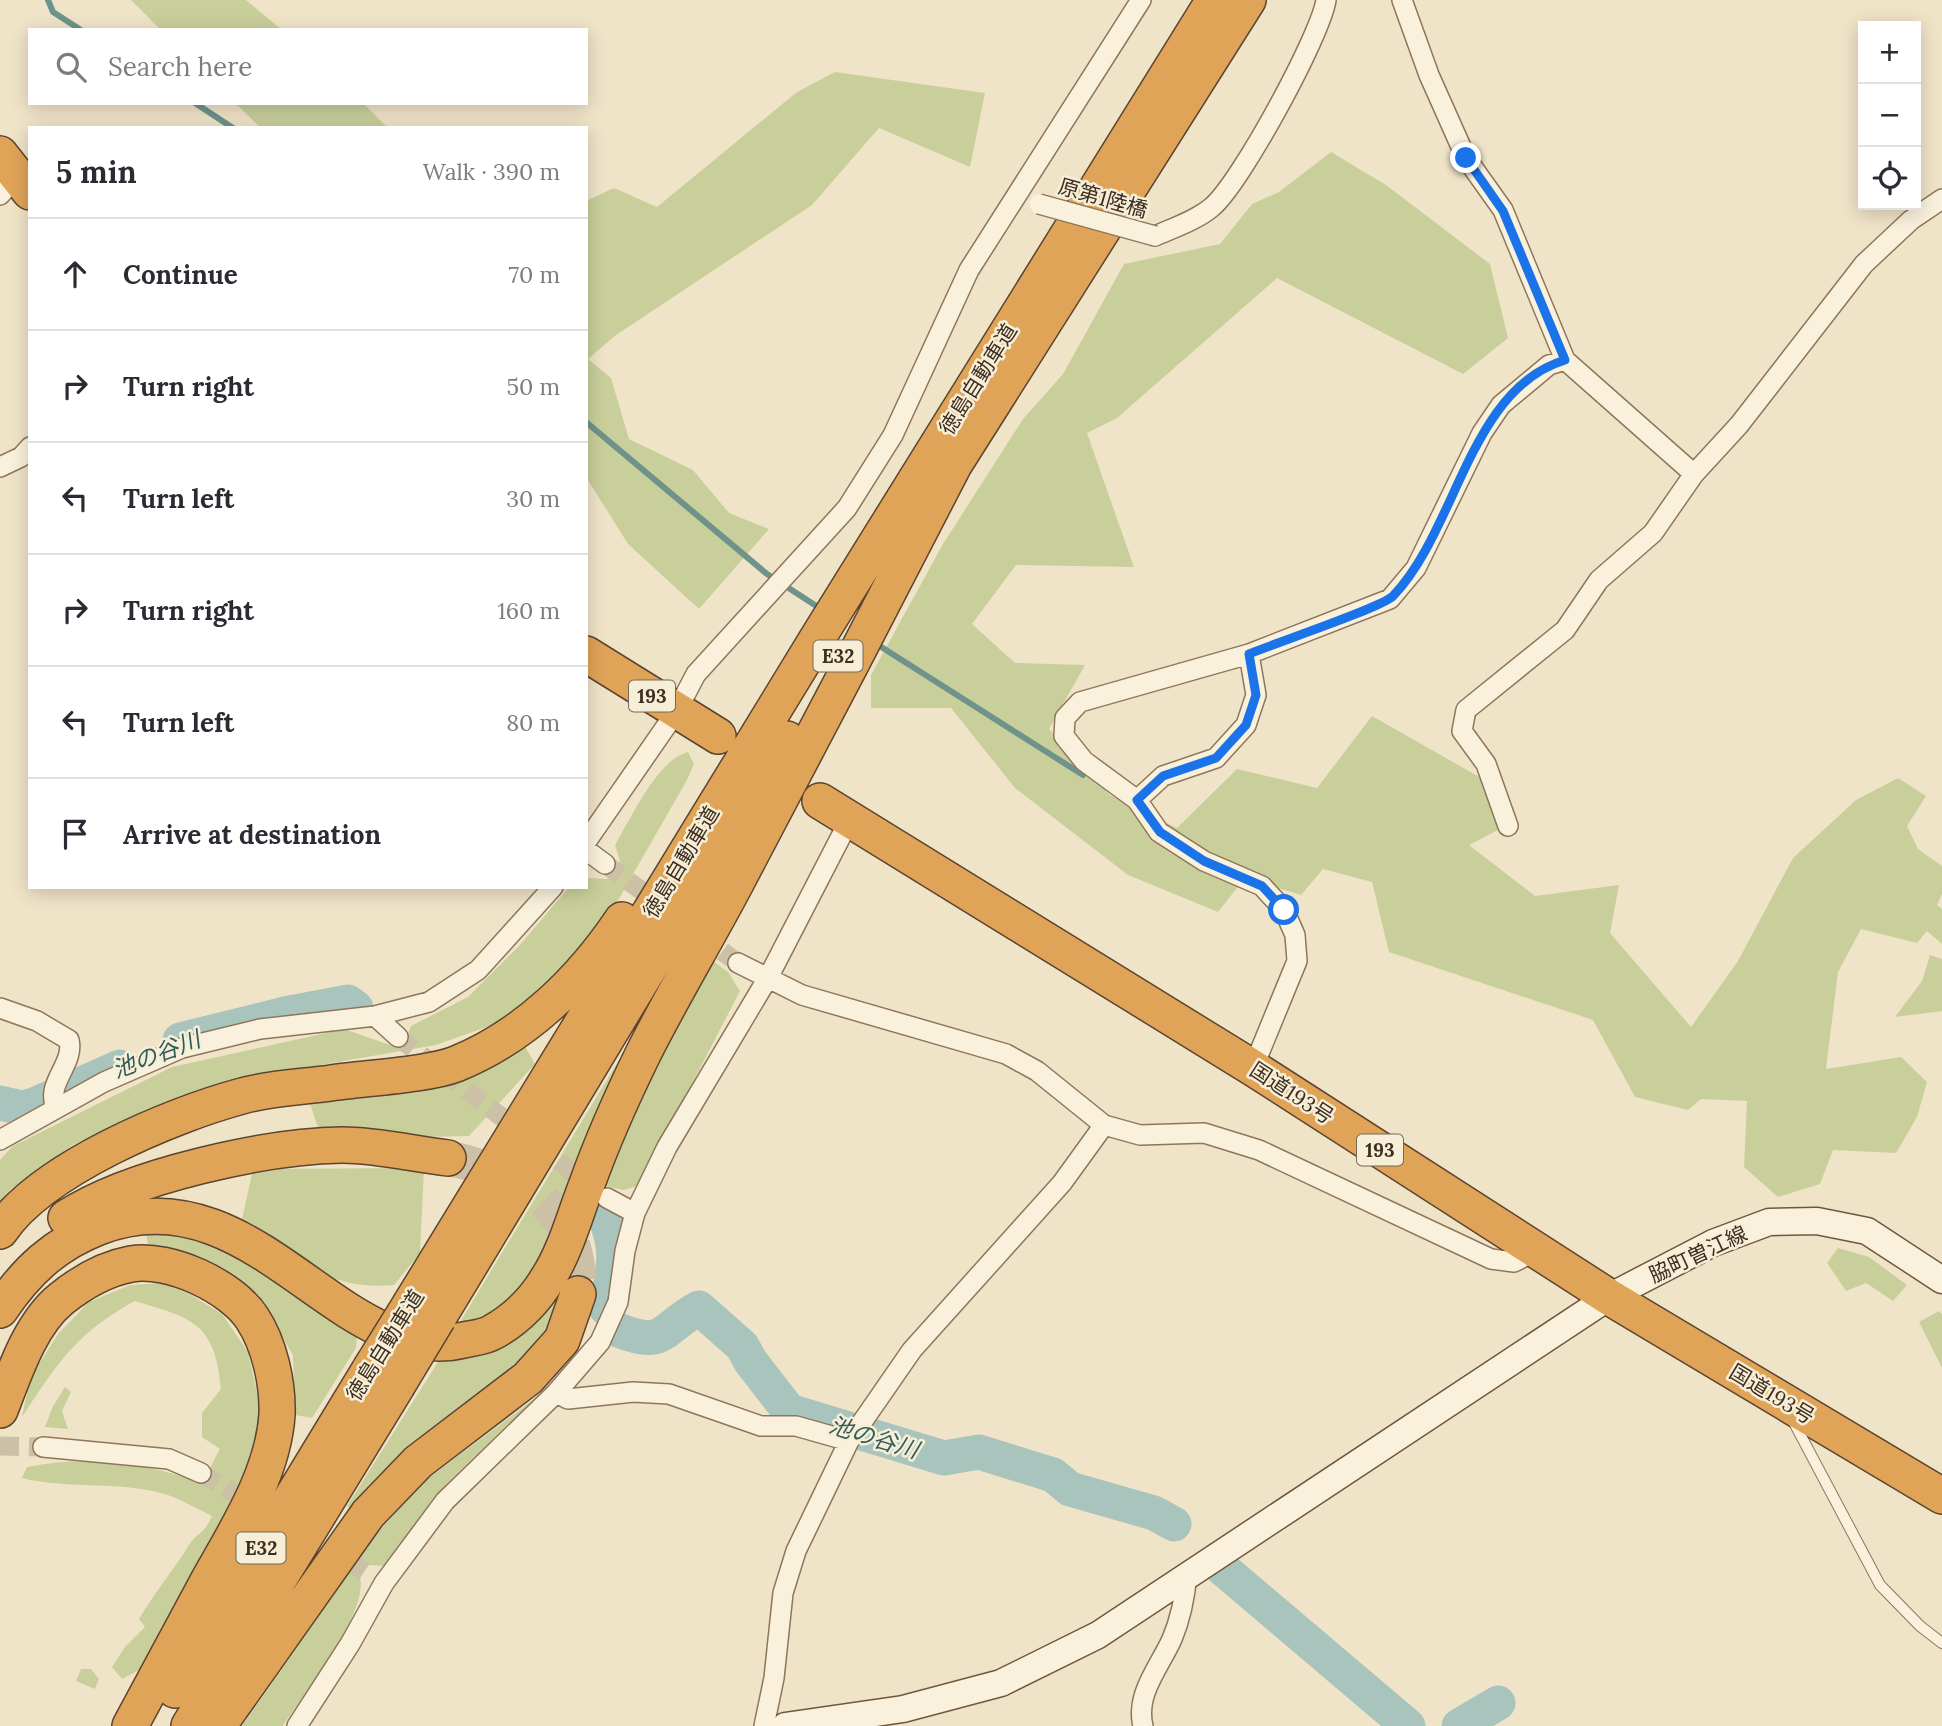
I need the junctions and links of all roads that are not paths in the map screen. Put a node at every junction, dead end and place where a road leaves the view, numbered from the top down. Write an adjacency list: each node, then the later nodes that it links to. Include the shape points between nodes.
1 (1141, 0): 6 (street)
2 (1214, 0): 13 (highway, 徳島自動車道 / E32)
3 (1248, 0): 10 (highway, 徳島自動車道 / E32)
4 (1326, 0): 6 (street, 原第1陸橋, bridge, via 1311,41 1252,155 1213,206 1155,236)
5 (1402, 0): 8 (street, via 1466,158 1503,211)
6 (1018, 195): 16 (street, via 969,270 893,435 846,508 696,674)
7 (1942, 199): 12 (street, via 1864,264 1739,425)
8 (1565, 360): 12 (street); 15 (street, via 1549,365 1500,405 1416,568 1390,599)
9 (28, 449): 11 (street)
10 (957, 459): 44 (highway, via 645,1051 608,1126 549,1277 523,1312 491,1334 450,1344 410,1342 380,1330 228,1231 169,1218 121,1219 71,1238 21,1278); 45 (highway, 徳島自動車道 / E32)
11 (0, 467)
12 (1694, 474): 21 (street, via 1653,533 1599,580 1565,630 1466,710 1462,731 1486,764)
13 (820, 634): 38 (highway, via 607,942 551,1004 499,1044 453,1065 243,1095 152,1127 86,1160 40,1192); 45 (highway, 徳島自動車道 / E32)
14 (588, 654): 16 (highway, 193)
15 (1249, 654): 18 (street, via 1256,695 1246,725 1216,758 1163,776); 18 (street, via 1080,702 1065,718 1064,736 1084,761)
16 (676, 712): 17 (highway, 193); 22 (street)
17 (719, 736)
18 (1137, 800): 31 (street, via 1160,832 1204,861 1262,886 1284,910 1295,934 1297,961)
19 (820, 801): 20 (highway, 国道193号 / 193)
20 (850, 819): 27 (street); 31 (highway, 国道193号 / 193)
21 (1508, 826)
22 (588, 839)
23 (588, 851): 24 (street)
24 (605, 864)
25 (551, 889): 29 (street, via 478,970 429,1002)
26 (738, 963): 27 (street)
27 (769, 976): 33 (street, via 825,1003 1006,1054 1037,1071); 37 (street, via 667,1147)
28 (0, 1009): 32 (street, via 37,1021 69,1040 71,1048)
29 (375, 1016): 30 (street); 32 (street, via 260,1029 182,1048)
30 (398, 1037)
31 (1253, 1068): 39 (highway, 国道193号 / 193)
32 (53, 1100): 34 (street)
33 (1104, 1125): 39 (street, via 1140,1135 1204,1133 1259,1150 1491,1259 1514,1262); 50 (street, via 1062,1183 912,1350)
34 (0, 1140)
35 (448, 1158): 40 (highway, via 343,1145 256,1155 156,1177 79,1210 25,1246)
36 (607, 1198): 37 (street)
37 (635, 1213): 47 (street, via 618,1302 600,1342)
38 (0, 1231)
39 (1537, 1250): 43 (highway, 国道193号 / 193)
40 (0, 1279)
41 (1942, 1280): 43 (street, 脇町曽江線, via 1867,1231 1817,1221 1769,1222 1713,1243)
42 (578, 1294): 59 (highway, via 562,1340 528,1378 418,1462 368,1514)
43 (1609, 1297): 48 (highway, 国道193号 / 193); 54 (street, 脇町曽江線)
44 (0, 1310)
45 (425, 1311): 46 (highway, 徳島自動車道 / E32, bridge)
46 (384, 1378): 57 (highway, 徳島自動車道 / E32); 58 (highway, 徳島自動車道 / E32)
47 (556, 1393): 50 (street, via 568,1399 633,1392 669,1394 761,1426); 60 (street, via 445,1501 377,1579 350,1644)
48 (1793, 1407): 53 (highway, 国道193号 / 193); 55 (lane, via 1790,1419 1880,1585)
49 (0, 1410): 56 (highway, via 26,1345 58,1301 93,1276 134,1263 176,1268 218,1286 252,1317 272,1363 277,1415 264,1471)
50 (852, 1435): 61 (street, via 796,1551 783,1593)
51 (43, 1447): 52 (street, via 169,1459)
52 (201, 1473)
53 (1942, 1496)
54 (1187, 1574): 62 (street, 脇町曽江線, via 1098,1635 1001,1683 903,1709); 63 (street, via 1173,1637 1146,1689 1140,1716)
55 (1942, 1643)
56 (130, 1726)
57 (153, 1726)
58 (189, 1726)
59 (218, 1726)
60 (297, 1726)
61 (764, 1726)
62 (785, 1726)
63 (1143, 1726)

